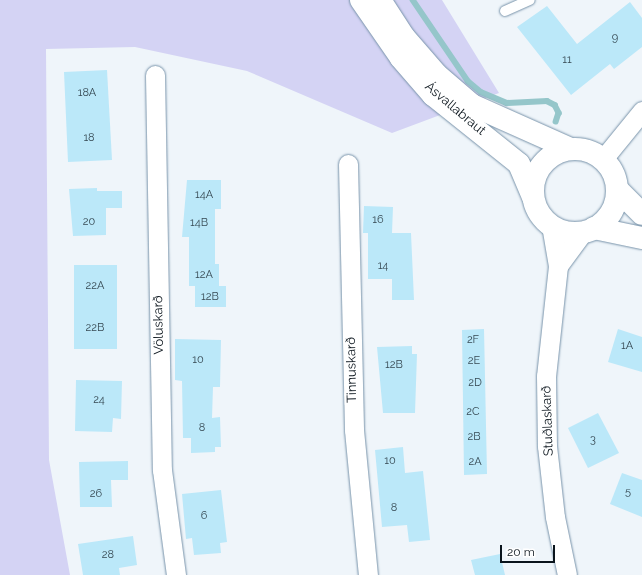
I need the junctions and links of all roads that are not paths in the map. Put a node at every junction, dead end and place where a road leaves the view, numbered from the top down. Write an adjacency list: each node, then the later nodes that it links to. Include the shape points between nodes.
1 (361, 0): 11 (main road, Ásvallabraut, via 401,58 434,95 519,164)
2 (380, 0): 7 (main road, Ásvallabraut, via 427,63 472,105)
3 (530, 0): 4 (lane)
4 (505, 11)
5 (155, 75): 17 (street, Völuskarð, via 163,478)
6 (642, 111): 8 (street)
7 (571, 149): 8 (main road, via 593,152); 11 (main road, via 547,159 538,170)
8 (603, 159): 10 (main road, via 610,167)
9 (348, 164): 18 (street, Tinnuskarð, via 354,430)
10 (617, 189): 12 (main road); 14 (main road, via 612,212)
11 (533, 197): 13 (main road, via 536,208)
12 (642, 214)
13 (551, 226): 14 (main road, via 567,232); 16 (street, Stuðlaskarð)
14 (589, 230): 15 (main road); 16 (street, Stuðlaskarð)
15 (642, 238)
16 (558, 266): 19 (street, Stuðlaskarð, via 548,336 547,439 554,517)
17 (176, 575)
18 (368, 575)
19 (566, 575)

